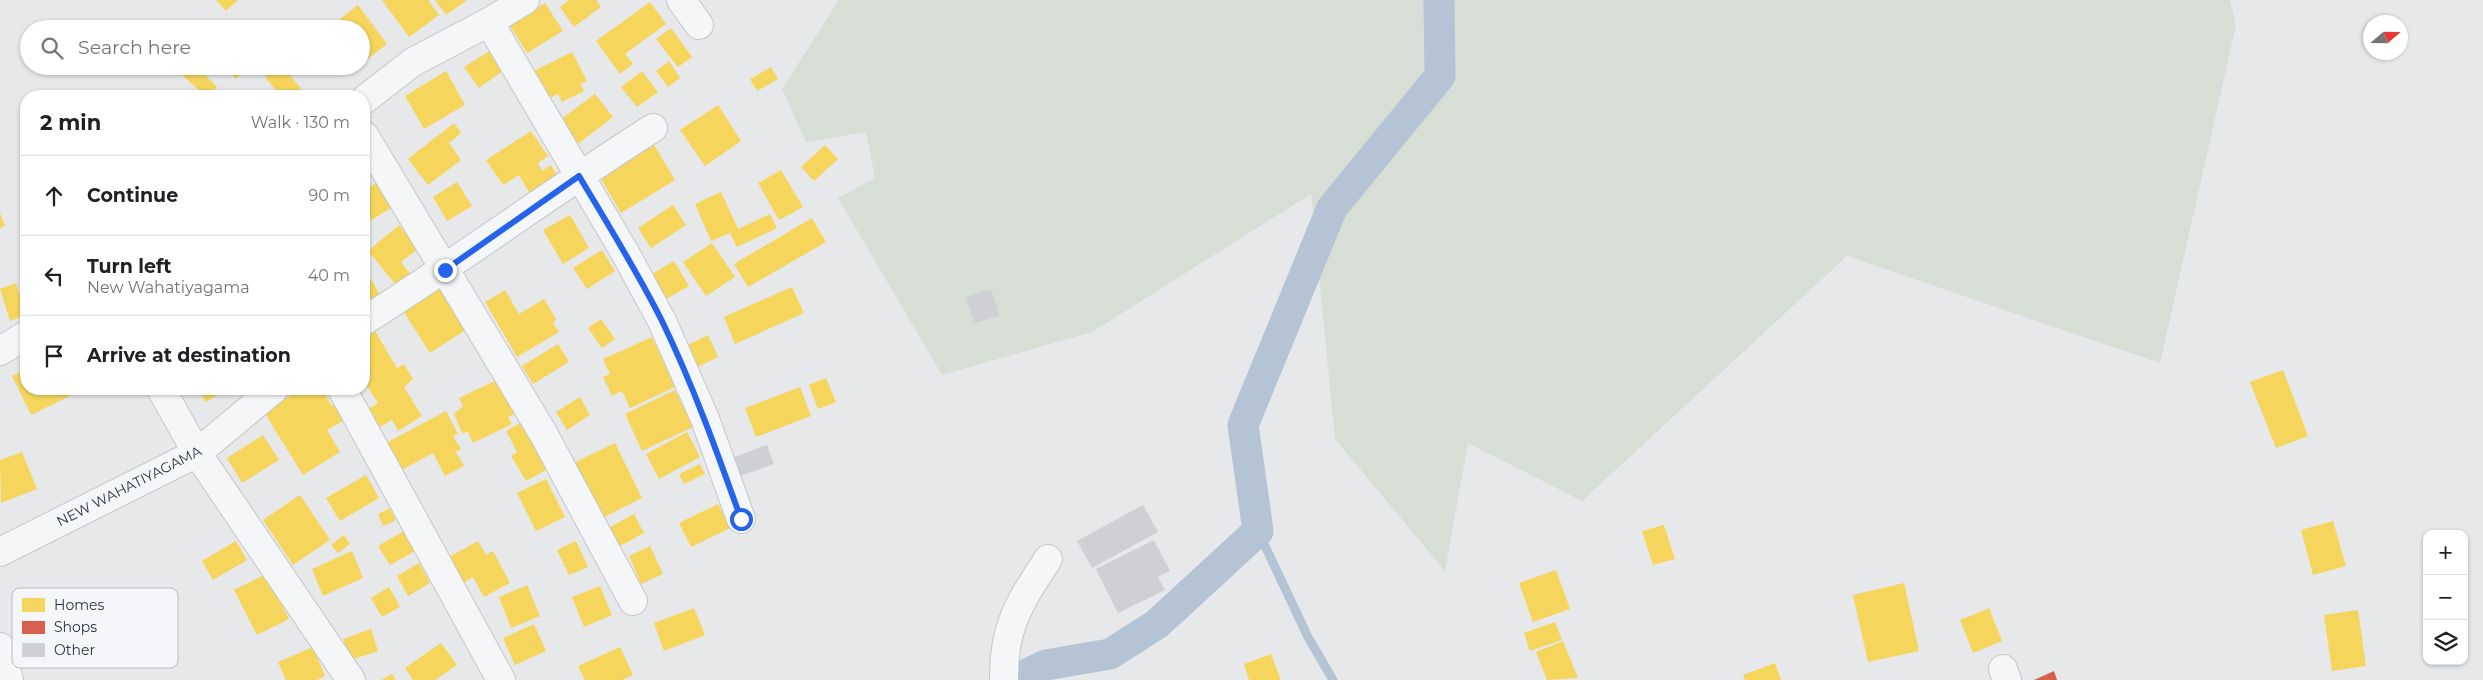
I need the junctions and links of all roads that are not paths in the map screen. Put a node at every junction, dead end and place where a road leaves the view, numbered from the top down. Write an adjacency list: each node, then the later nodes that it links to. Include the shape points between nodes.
1 (525, 0): 3 (street)
2 (681, 0): 4 (street)
3 (489, 22): 5 (street, via 413,62); 8 (street)
4 (699, 25)
5 (370, 95)
6 (653, 128): 8 (street)
7 (370, 145): 9 (street)
8 (579, 176): 9 (street); 17 (street, via 662,321 706,419)
9 (445, 270): 10 (street); 20 (street, via 543,432)
10 (370, 318)
11 (20, 339): 12 (street)
12 (0, 351)
13 (163, 395): 16 (street)
14 (267, 395): 16 (street, NEW WAHATIYAGAMA)
15 (345, 395): 24 (street)
16 (197, 453): 18 (street, NEW WAHATIYAGAMA); 23 (street)
17 (741, 519)
18 (0, 552)
19 (1048, 559): 25 (street, via 1019,604 1006,641)
20 (633, 601)
21 (0, 647): 22 (street)
22 (9, 680)
23 (351, 680)
24 (501, 680)
25 (1004, 680)

